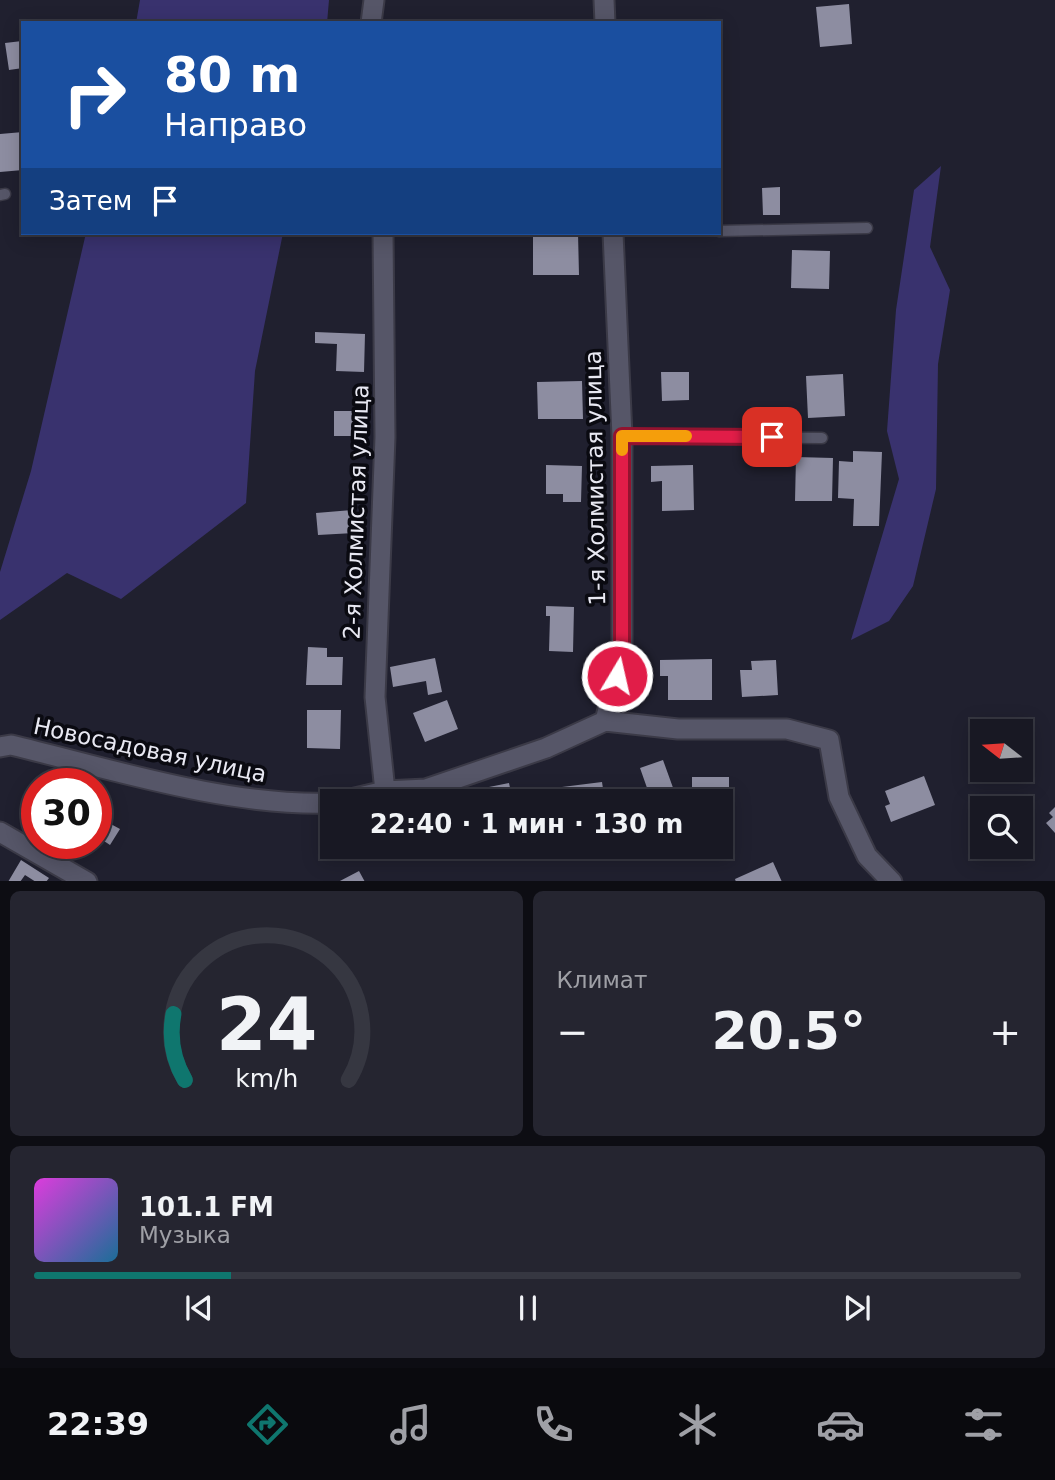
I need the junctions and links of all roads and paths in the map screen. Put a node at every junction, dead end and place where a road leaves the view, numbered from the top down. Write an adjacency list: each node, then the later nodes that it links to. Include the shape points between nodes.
1 (374, 0): 3 (street)
2 (604, 0): 4 (street)
3 (371, 21)
4 (605, 21)
5 (867, 228): 6 (lane)
6 (721, 231)
7 (383, 235): 13 (street, 2-я Холмистая улица, via 385,437 375,697)
8 (614, 235): 9 (street, 1-я Холмистая улица)
9 (622, 436): 10 (lane); 11 (street, 1-я Холмистая улица, via 622,653)
10 (822, 438)
11 (605, 721): 14 (street, via 546,748); 18 (street, via 678,729 787,729 829,740 839,797 867,856)
12 (0, 747): 15 (street, Новосадовая улица, via 11,745 265,801)
13 (385, 789)
14 (426, 789)
15 (320, 803)
16 (0, 832): 17 (street)
17 (87, 881)
18 (892, 881)

